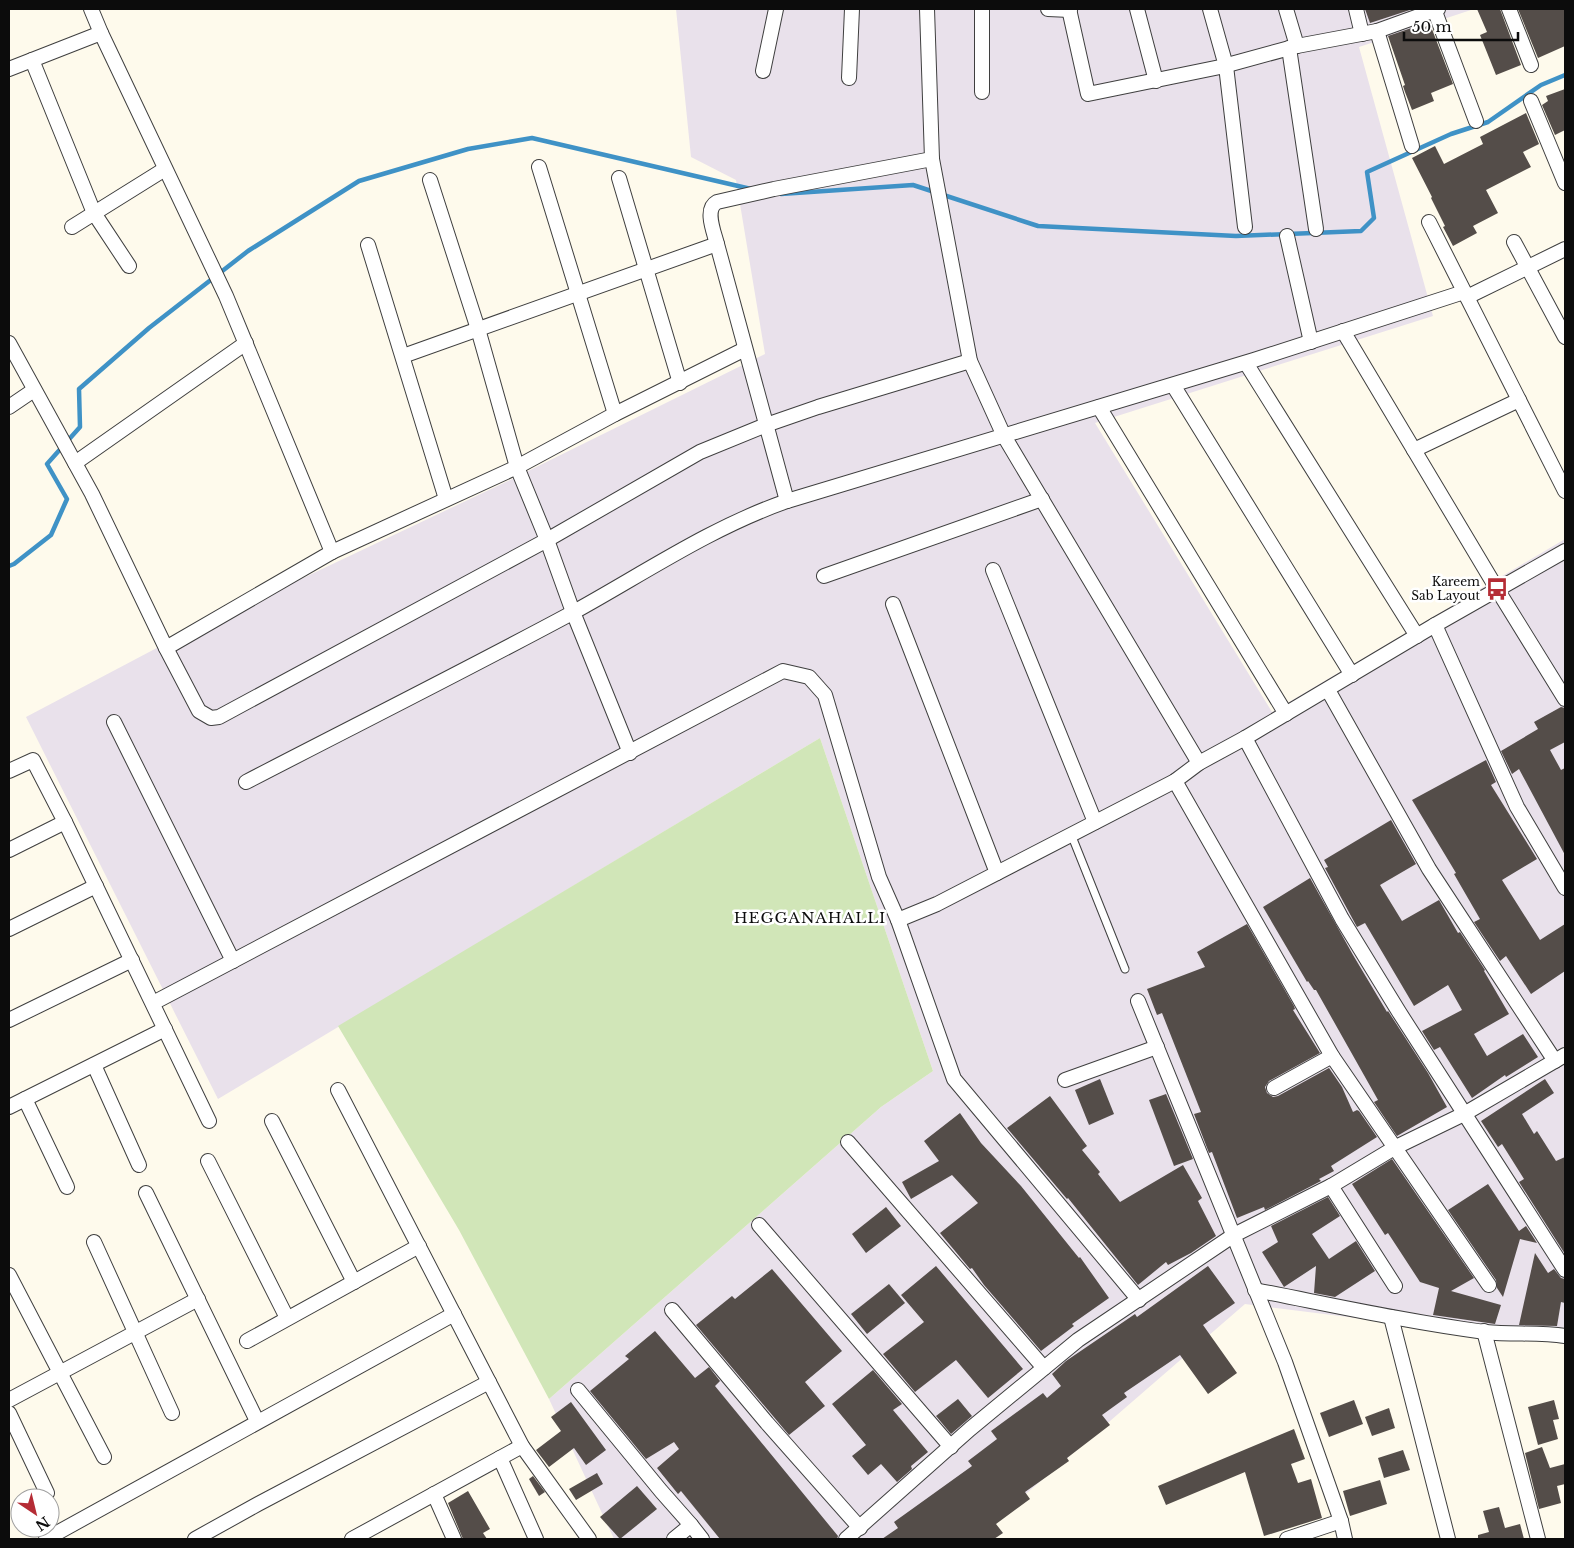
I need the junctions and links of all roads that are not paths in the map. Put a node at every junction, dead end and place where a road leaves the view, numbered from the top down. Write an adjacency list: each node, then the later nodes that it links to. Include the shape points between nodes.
1 (91, 9): 15 (street)
2 (776, 9): 22 (street)
3 (852, 9): 23 (street)
4 (927, 9): 29 (street)
5 (982, 9): 25 (street)
6 (1048, 9): 13 (street)
7 (1137, 9): 24 (street)
8 (1210, 9): 20 (street)
9 (1286, 9): 17 (street)
10 (1356, 9): 16 (street)
11 (1436, 9): 14 (street); 27 (street)
12 (1509, 9): 19 (street)
13 (1069, 10): 24 (street, via 1088,94)
14 (1376, 31): 16 (street); 28 (street)
15 (100, 33): 18 (street); 31 (street)
16 (1362, 34): 17 (street)
17 (1294, 47): 20 (street); 39 (street)
18 (32, 60): 21 (street); 35 (street)
19 (1531, 65)
20 (1226, 66): 24 (street); 38 (street)
21 (9, 69)
22 (764, 71)
23 (849, 78)
24 (1156, 81)
25 (982, 92)
26 (1531, 101): 34 (street)
27 (1476, 121)
28 (1412, 146)
29 (932, 159): 43 (street, via 717,202 710,214); 58 (street)
30 (538, 167): 48 (street)
31 (165, 169): 35 (street); 55 (street)
32 (619, 178): 47 (street)
33 (430, 180): 50 (street)
34 (1565, 183)
35 (94, 213): 37 (street); 45 (street)
36 (1429, 222): 49 (street)
37 (72, 227)
38 (1245, 228)
39 (1316, 229)
40 (1287, 236): 53 (street)
41 (1514, 242): 46 (street)
42 (368, 244): 57 (street)
43 (717, 244): 47 (street); 56 (street)
44 (1565, 249): 46 (street)
45 (129, 266)
46 (1528, 267): 49 (street); 52 (street)
47 (646, 269): 48 (street); 60 (street)
48 (578, 293): 50 (street); 66 (street)
49 (1466, 295): 51 (street); 63 (street)
50 (478, 329): 57 (street); 71 (street)
51 (1343, 331): 53 (street); 69 (street)
52 (1565, 337)
53 (1312, 342): 59 (street)
54 (9, 343): 62 (street)
55 (246, 343): 70 (street); 78 (street)
56 (745, 349): 60 (street); 67 (street)
57 (403, 356): 73 (street)
58 (970, 361): 67 (street); 68 (street)
59 (1246, 362): 61 (street); 85 (street)
60 (680, 383): 66 (street)
61 (1173, 385): 65 (street); 87 (street)
62 (34, 390): 64 (street); 70 (street)
63 (1519, 400): 69 (street); 72 (street)
64 (9, 407)
65 (1099, 407): 68 (street); 90 (street)
66 (615, 414): 71 (street)
67 (766, 425): 75 (street); 76 (street, via 686,459)
68 (1004, 436): 74 (street); 75 (street)
69 (1414, 450): 81 (street)
70 (72, 459): 86 (street)
71 (517, 467): 73 (street); 76 (street)
72 (1565, 491)
73 (446, 499): 78 (street)
74 (1042, 499): 80 (street); 94 (street)
75 (786, 501): 83 (street, via 754,512 702,538)
76 (547, 540): 83 (street); 86 (street, via 219,717 211,718 199,711)
77 (1565, 551): 81 (street)
78 (332, 552): 86 (street)
79 (993, 570): 99 (street)
80 (824, 576)
81 (1497, 589): 84 (street); 89 (street)
82 (893, 604): 102 (street)
83 (573, 612): 93 (street); 97 (street)
84 (1435, 625): 85 (street); 104 (street, via 1517,807)
85 (1417, 636): 87 (street)
86 (166, 648)
87 (1352, 675): 88 (street)
88 (1328, 690): 90 (street); 116 (street, via 1429,869)
89 (1565, 699)
90 (1286, 714): 92 (street)
91 (114, 722): 108 (street)
92 (1245, 738): 94 (street); 123 (street, via 1342,919)
93 (630, 753): 105 (street, via 783,671 809,677 825,695 879,877); 108 (street)
94 (1199, 763): 96 (street)
95 (9, 771): 98 (street, via 33,760)
96 (1175, 781): 99 (street); 115 (street)
97 (246, 782)
98 (65, 822): 101 (street); 103 (street)
99 (1095, 822): 100 (street)
100 (1071, 834): 102 (street); 109 (lane)
101 (9, 850)
102 (997, 873): 105 (street)
103 (96, 886): 106 (street); 107 (street)
104 (1565, 888)
105 (898, 920): 144 (street, via 954,1079)
106 (9, 929)
107 (132, 960): 111 (street); 112 (street)
108 (233, 961): 111 (street)
109 (1125, 969)
110 (1138, 1001): 114 (street)
111 (153, 1003): 113 (street)
112 (9, 1020)
113 (165, 1029): 117 (street); 124 (street)
114 (1157, 1046): 118 (street); 134 (street)
115 (1332, 1056): 119 (street); 127 (street)
116 (1560, 1058): 123 (street)
117 (94, 1065): 121 (street); 129 (street)
118 (1065, 1080)
119 (1274, 1088)
120 (338, 1090): 136 (street)
121 (25, 1099): 122 (street); 131 (street)
122 (9, 1107)
123 (1464, 1114): 127 (street); 137 (street)
124 (210, 1121)
125 (272, 1121): 139 (street)
126 (848, 1142): 153 (street)
127 (1396, 1147): 130 (street); 140 (street)
128 (208, 1161): 148 (street)
129 (139, 1165)
130 (1331, 1186): 134 (street); 141 (street)
131 (67, 1187)
132 (146, 1193): 143 (street)
133 (759, 1225): 162 (street)
134 (1234, 1235): 142 (street); 144 (street)
135 (94, 1242): 150 (street)
136 (419, 1246): 139 (street); 146 (street)
137 (1565, 1270)
138 (9, 1275): 154 (street)
139 (354, 1282): 148 (street)
140 (1489, 1285)
141 (1395, 1286)
142 (1255, 1290): 147 (street); 167 (street, via 1285,1362)
143 (198, 1299): 150 (street); 160 (street)
144 (1139, 1300): 153 (street, via 1078,1340)
145 (672, 1310): 169 (street)
146 (454, 1314): 155 (street); 160 (street)
147 (1390, 1316): 149 (street); 182 (street)
148 (288, 1318): 152 (street)
149 (1484, 1331): 151 (street); 183 (street)
150 (135, 1332): 154 (street); 159 (street)
151 (1565, 1336)
152 (246, 1341)
153 (1044, 1368): 162 (street)
154 (60, 1372): 157 (street); 163 (street)
155 (489, 1382): 161 (street); 172 (street)
156 (578, 1390): 168 (street)
157 (9, 1400)
158 (9, 1413): 165 (street)
159 (172, 1413)
160 (258, 1421): 171 (street)
161 (522, 1446): 164 (street); 176 (street)
162 (951, 1447): 169 (street)
163 (104, 1457)
164 (500, 1458): 166 (street); 175 (street)
165 (45, 1488)
166 (434, 1494): 170 (street); 174 (street)
167 (1341, 1521): 180 (street); 181 (street)
168 (691, 1525): 177 (street); 178 (street)
169 (860, 1528): 179 (street)
170 (368, 1535): 173 (street)
171 (46, 1539)
172 (195, 1539)
173 (352, 1539)
174 (454, 1539)
175 (536, 1539)
176 (590, 1539)
177 (674, 1539)
178 (702, 1539)
179 (846, 1539)
180 (1287, 1539)
181 (1345, 1539)
182 (1448, 1539)
183 (1538, 1539)

